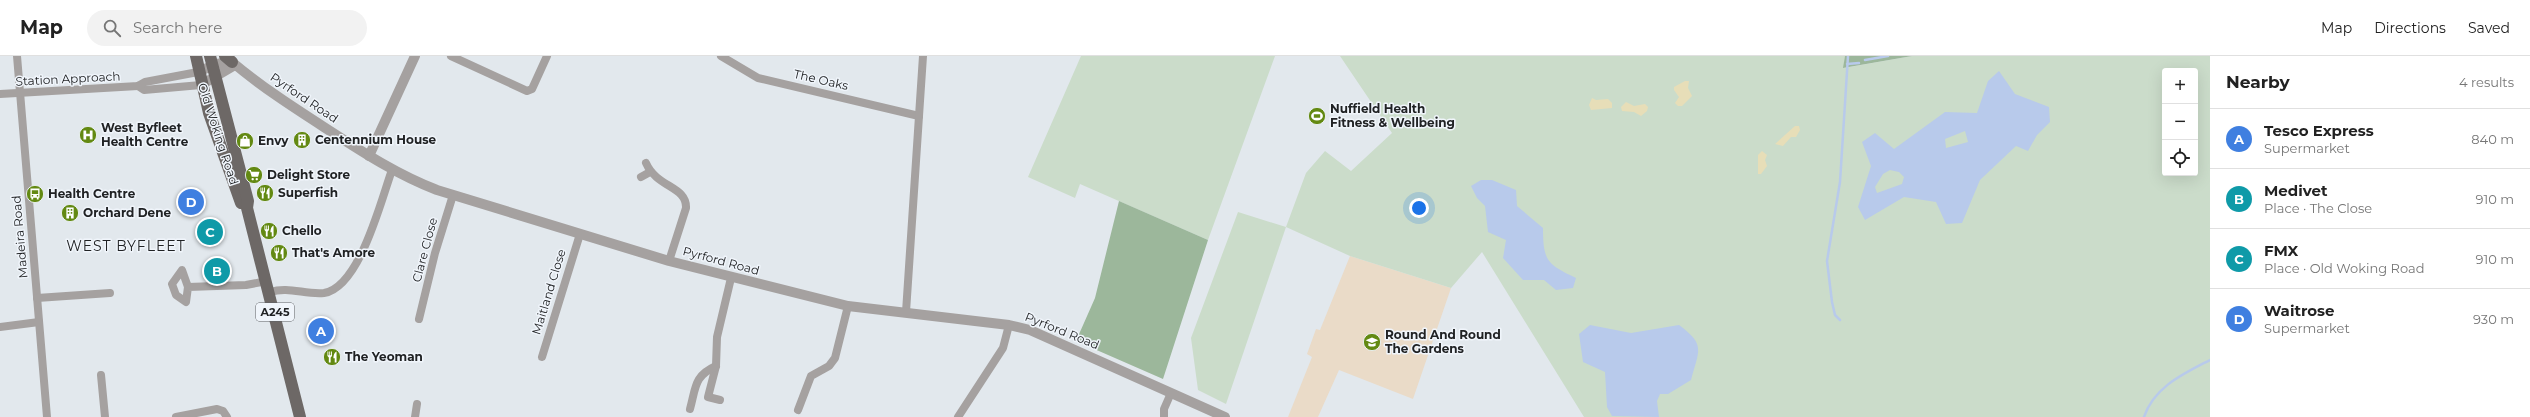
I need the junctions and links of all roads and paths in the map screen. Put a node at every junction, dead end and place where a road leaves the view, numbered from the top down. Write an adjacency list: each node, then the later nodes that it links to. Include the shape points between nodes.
1 (18, 56): 15 (street, Madeira Road)
2 (196, 56): 10 (main road, Old Woking Road / A245)
3 (415, 56): 17 (street)
4 (451, 56): 5 (street, via 527,91 532,89)
5 (547, 56)
6 (721, 56): 16 (street, The Oaks, via 758,78)
7 (923, 56): 16 (street)
8 (211, 61): 9 (street); 10 (street); 11 (main road, Old Woking Road / A245)
9 (230, 61): 11 (street); 17 (street, Pyrford Road, via 274,95)
10 (198, 72): 12 (main road, Old Woking Road / A245); 13 (street, Station Approach, via 144,82)
11 (215, 78): 12 (street); 23 (main road, Old Woking Road / A245, via 248,201)
12 (201, 85): 13 (street, Station Approach, via 144,90); 23 (main road, Old Woking Road / A245, via 222,153 241,203)
13 (138, 86): 15 (street, Station Approach)
14 (0, 94): 15 (street, Station Approach)
15 (21, 94): 30 (street, Madeira Road)
16 (919, 116): 32 (street)
17 (369, 156): 19 (street, Pyrford Road)
18 (646, 163): 20 (street)
19 (392, 170): 22 (street, Pyrford Road); 27 (street, via 360,257 340,285 324,293)
20 (650, 172): 21 (street); 25 (street, via 660,182 682,193 686,200 686,208)
21 (641, 177)
22 (453, 195): 24 (street, Pyrford Road); 33 (street, Clare Close, via 435,253)
23 (247, 208): 27 (main road, Old Woking Road / A245)
24 (580, 234): 25 (street, Pyrford Road); 37 (street, Maitland Close)
25 (669, 261): 26 (street, Pyrford Road)
26 (731, 278): 31 (street, Pyrford Road); 38 (street, via 716,337)
27 (268, 286): 28 (street); 49 (main road, Old Woking Road / A245)
28 (188, 287)
29 (110, 293): 30 (street)
30 (37, 298): 34 (street, Madeira Road)
31 (848, 306): 32 (street, Pyrford Road); 43 (street, via 835,358 829,366 811,376 799,406)
32 (906, 312): 35 (street, Pyrford Road)
33 (423, 314)
34 (39, 322): 36 (street); 45 (street, Madeira Road)
35 (1009, 325): 40 (street, Pyrford Road, via 1060,342); 51 (street, via 1003,348)
36 (0, 327)
37 (542, 357)
38 (716, 366): 41 (street, via 708,397); 44 (street, via 706,371 698,380)
39 (101, 375): 46 (street)
40 (1171, 393): 52 (street, via 1164,409); 53 (street, Pyrford Road)
41 (720, 400)
42 (417, 404): 50 (street)
43 (810, 406)
44 (690, 409)
45 (47, 417)
46 (105, 417)
47 (176, 417): 48 (street, via 217,409 223,411)
48 (227, 417)
49 (300, 417)
50 (415, 417)
51 (958, 417)
52 (1164, 417)
53 (1225, 417)

